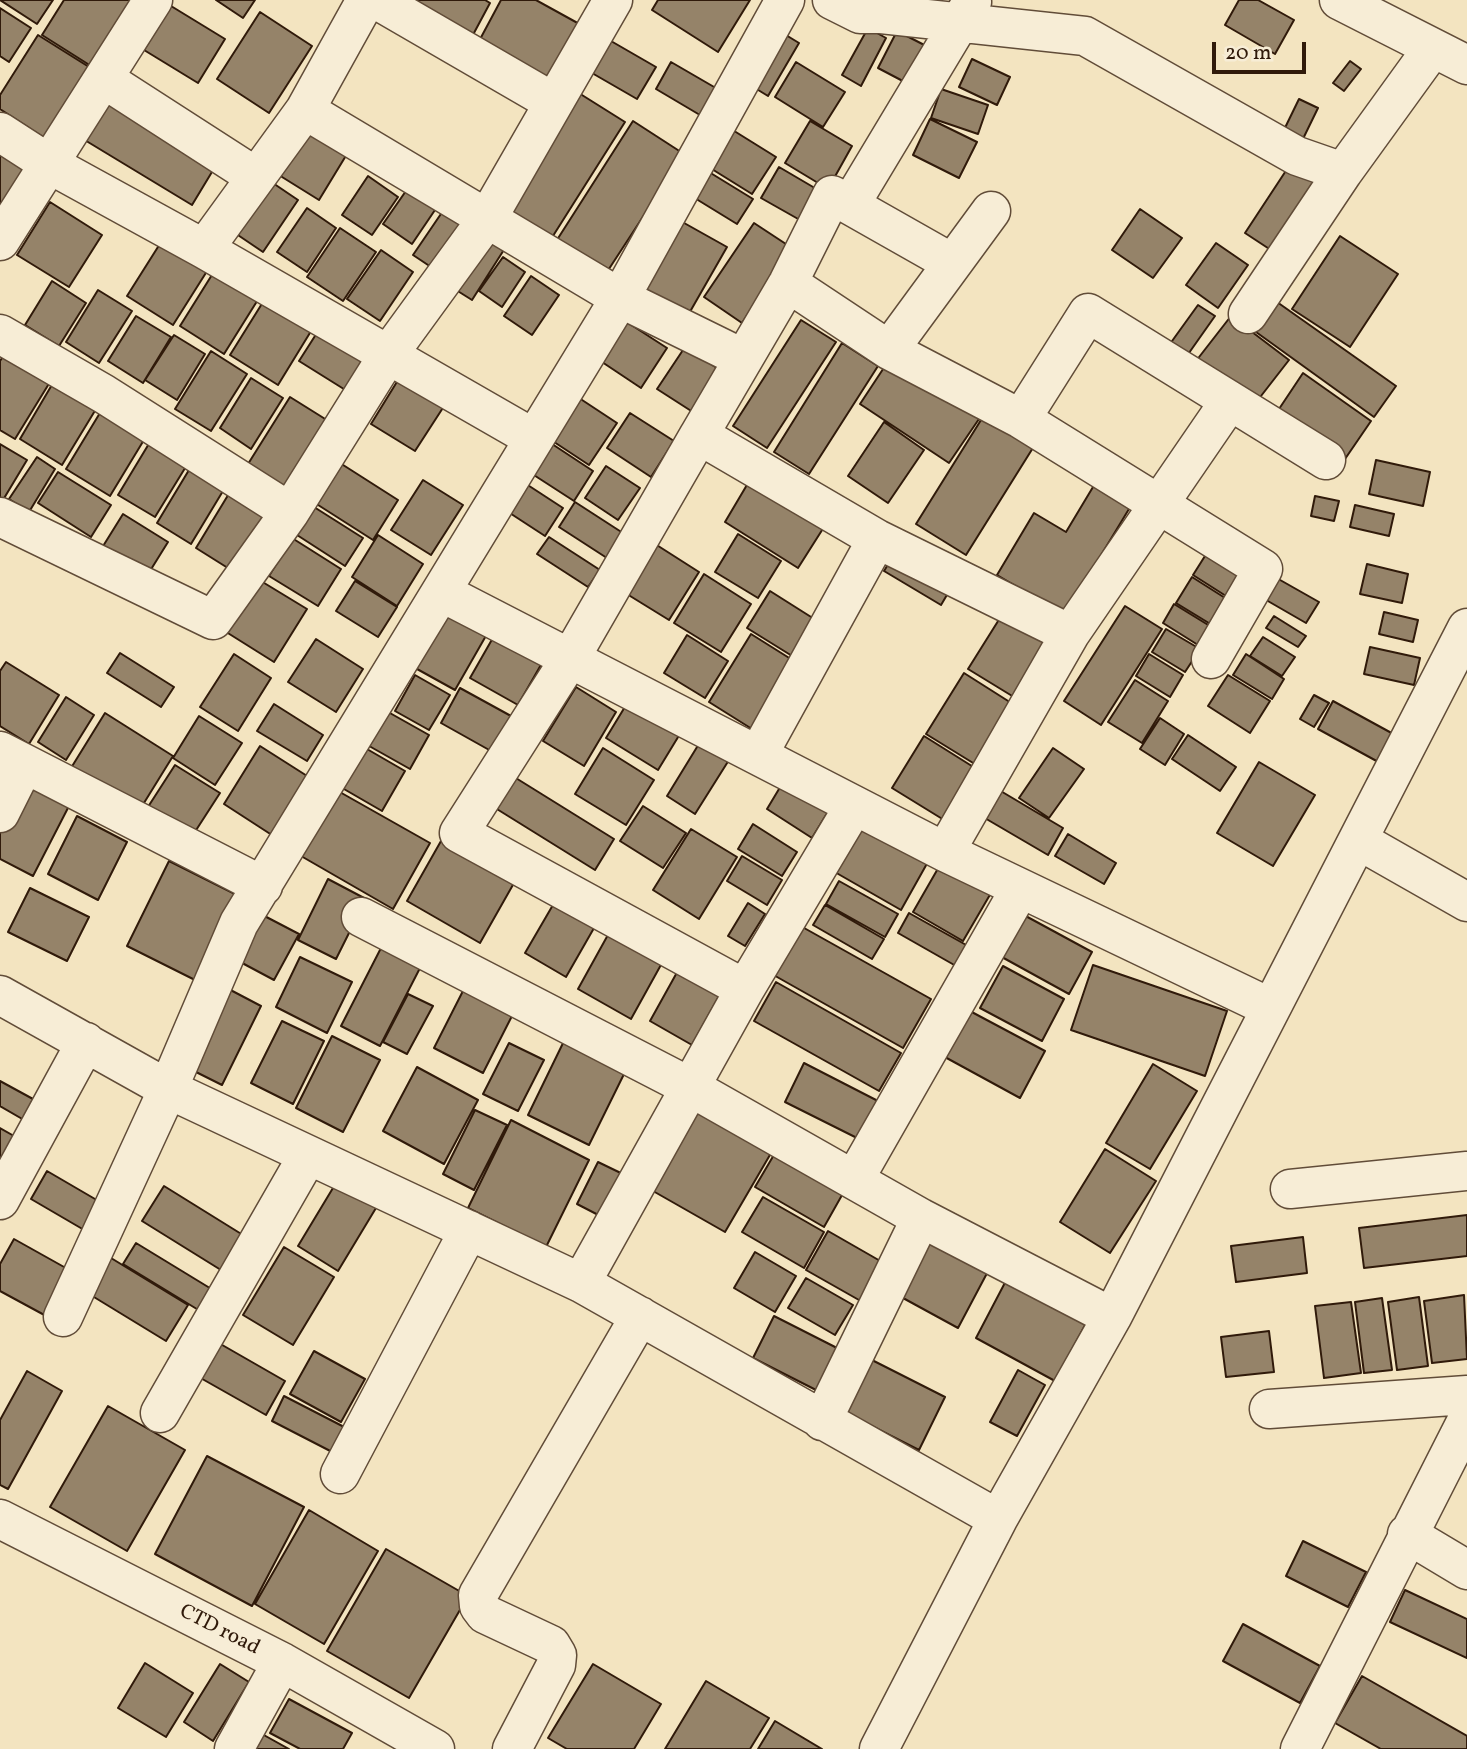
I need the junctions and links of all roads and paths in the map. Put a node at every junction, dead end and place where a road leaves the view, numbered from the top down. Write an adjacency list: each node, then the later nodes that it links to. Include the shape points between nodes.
1 (153, 0): 11 (street)
2 (366, 0): 13 (street)
3 (377, 0): 12 (street)
4 (613, 0): 12 (street)
5 (785, 0): 25 (street)
6 (832, 0): 8 (street, via 860,14)
7 (1339, 0): 9 (street)
8 (967, 11): 16 (street, via 1085,36 1297,156); 18 (street)
9 (1432, 50): 10 (street); 16 (street)
10 (1467, 65)
11 (104, 79): 15 (street); 17 (street)
12 (553, 103): 20 (street)
13 (305, 110): 17 (street); 20 (street)
14 (0, 132): 15 (street)
15 (51, 165): 21 (street); 22 (street)
16 (1343, 172): 26 (street)
17 (256, 177): 22 (street)
18 (850, 205): 23 (street); 24 (street, via 832,195)
19 (991, 211): 23 (street)
20 (487, 219): 25 (street); 29 (street)
21 (0, 241)
22 (204, 249): 29 (street)
23 (952, 264): 28 (street)
24 (788, 283): 28 (street); 30 (street)
25 (620, 298): 30 (street); 34 (street)
26 (1248, 314)
27 (0, 334): 37 (street)
28 (889, 350): 32 (street)
29 (388, 355): 34 (street); 37 (street)
30 (742, 358): 33 (street)
31 (1229, 402): 32 (street, via 1088,313); 35 (street); 36 (street)
32 (1021, 419): 36 (street)
33 (699, 435): 39 (street); 43 (street)
34 (533, 438): 40 (street)
35 (1326, 460)
36 (1159, 502): 42 (street); 44 (street, via 1264,569)
37 (290, 512): 38 (street, via 213,620)
38 (0, 517)
39 (877, 539): 42 (street); 45 (street)
40 (441, 592): 43 (street); 51 (street)
41 (1467, 628): 49 (street)
42 (1070, 634): 50 (street)
43 (571, 657): 45 (street); 55 (street, via 459,833)
44 (1211, 659)
45 (758, 755): 47 (street)
46 (12, 758): 48 (street); 51 (street)
47 (854, 806): 50 (street); 55 (street)
48 (0, 813)
49 (1358, 840): 53 (street); 57 (street)
50 (944, 852): 52 (street)
51 (262, 886): 60 (street, via 239,923)
52 (1020, 889): 57 (street); 63 (street)
53 (1467, 902)
54 (360, 917): 59 (street)
55 (744, 989): 59 (street)
56 (4, 1007): 58 (street)
57 (1271, 1008): 71 (street)
58 (86, 1042): 60 (street); 65 (street)
59 (690, 1087): 63 (street); 68 (street)
60 (168, 1089): 61 (street); 70 (street)
61 (307, 1157): 67 (street); 74 (street)
62 (1467, 1171): 64 (street)
63 (855, 1178): 66 (street)
64 (1290, 1189)
65 (0, 1200)
66 (920, 1218): 71 (street); 76 (street)
67 (469, 1230): 68 (street); 77 (street)
68 (581, 1283): 69 (street)
69 (640, 1316): 76 (street); 85 (street, via 478,1595 485,1614 551,1645 557,1655)
70 (63, 1317)
71 (1112, 1317): 79 (street)
72 (1467, 1395): 73 (street)
73 (1269, 1409)
74 (160, 1413)
75 (1467, 1420): 80 (street)
76 (822, 1421): 79 (street)
77 (340, 1474)
78 (0, 1519): 82 (street, CTD road)
79 (998, 1519): 86 (street)
80 (1407, 1534): 81 (street); 87 (street)
81 (1467, 1570)
82 (282, 1662): 83 (street); 84 (street, CTD road)
83 (234, 1749)
84 (435, 1749)
85 (512, 1749)
86 (879, 1749)
87 (1300, 1749)

